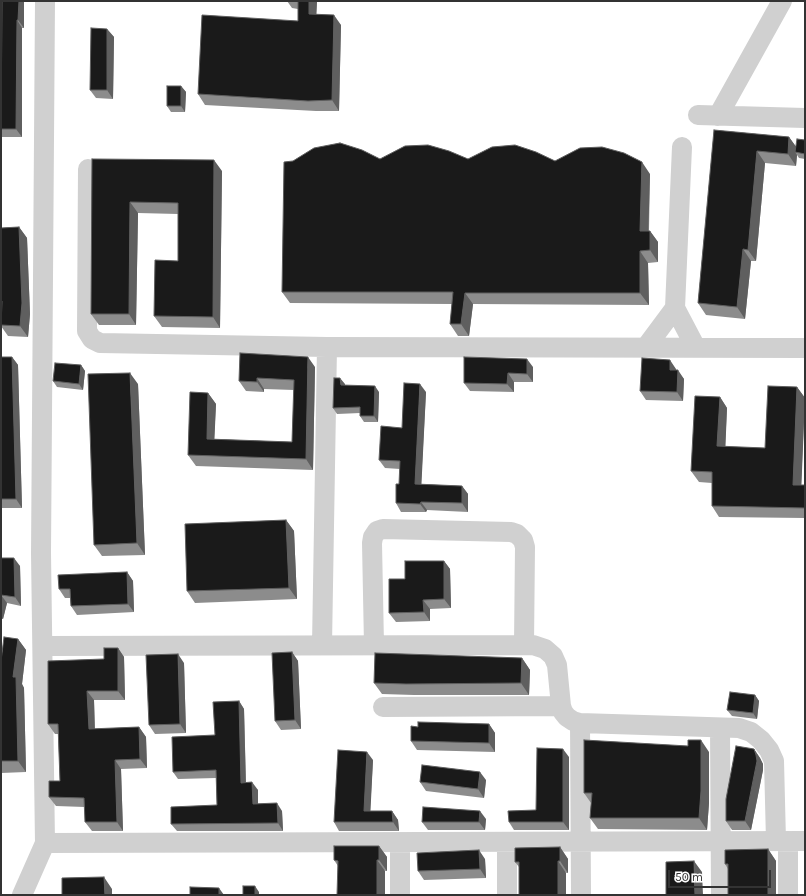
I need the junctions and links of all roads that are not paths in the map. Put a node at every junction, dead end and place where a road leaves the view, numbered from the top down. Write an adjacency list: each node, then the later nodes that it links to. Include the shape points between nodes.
1 (45, 1): 16 (lane, via 41,545)
2 (782, 1): 4 (lane)
3 (698, 115): 4 (lane)
4 (718, 116): 5 (lane)
5 (805, 118)
6 (682, 147): 8 (lane)
7 (88, 169): 9 (lane, via 87,331 92,340 100,343)
8 (675, 308): 10 (lane); 11 (lane)
9 (327, 347): 10 (lane); 14 (lane)
10 (646, 347): 11 (lane)
11 (696, 348): 12 (lane)
12 (805, 348)
13 (524, 644): 15 (lane); 15 (lane, via 525,547 517,534 383,529 377,531 372,543); 17 (lane, via 545,649 553,656 557,665)
14 (322, 645): 15 (lane); 16 (lane)
15 (374, 645)
16 (43, 646): 25 (lane)
17 (561, 706): 18 (lane); 19 (lane, via 567,717)
18 (384, 708)
19 (580, 723): 20 (lane); 24 (lane)
20 (720, 728): 21 (lane); 22 (lane, via 739,728 751,732 769,750 774,761)
21 (721, 841): 22 (lane); 24 (lane); 31 (lane)
22 (789, 841): 32 (lane)
23 (507, 842): 24 (lane); 26 (lane); 29 (lane)
24 (581, 842): 30 (lane)
25 (45, 843): 26 (lane); 27 (lane)
26 (400, 843): 28 (lane)
27 (22, 895)
28 (400, 895)
29 (507, 895)
30 (581, 895)
31 (721, 895)
32 (788, 895)

